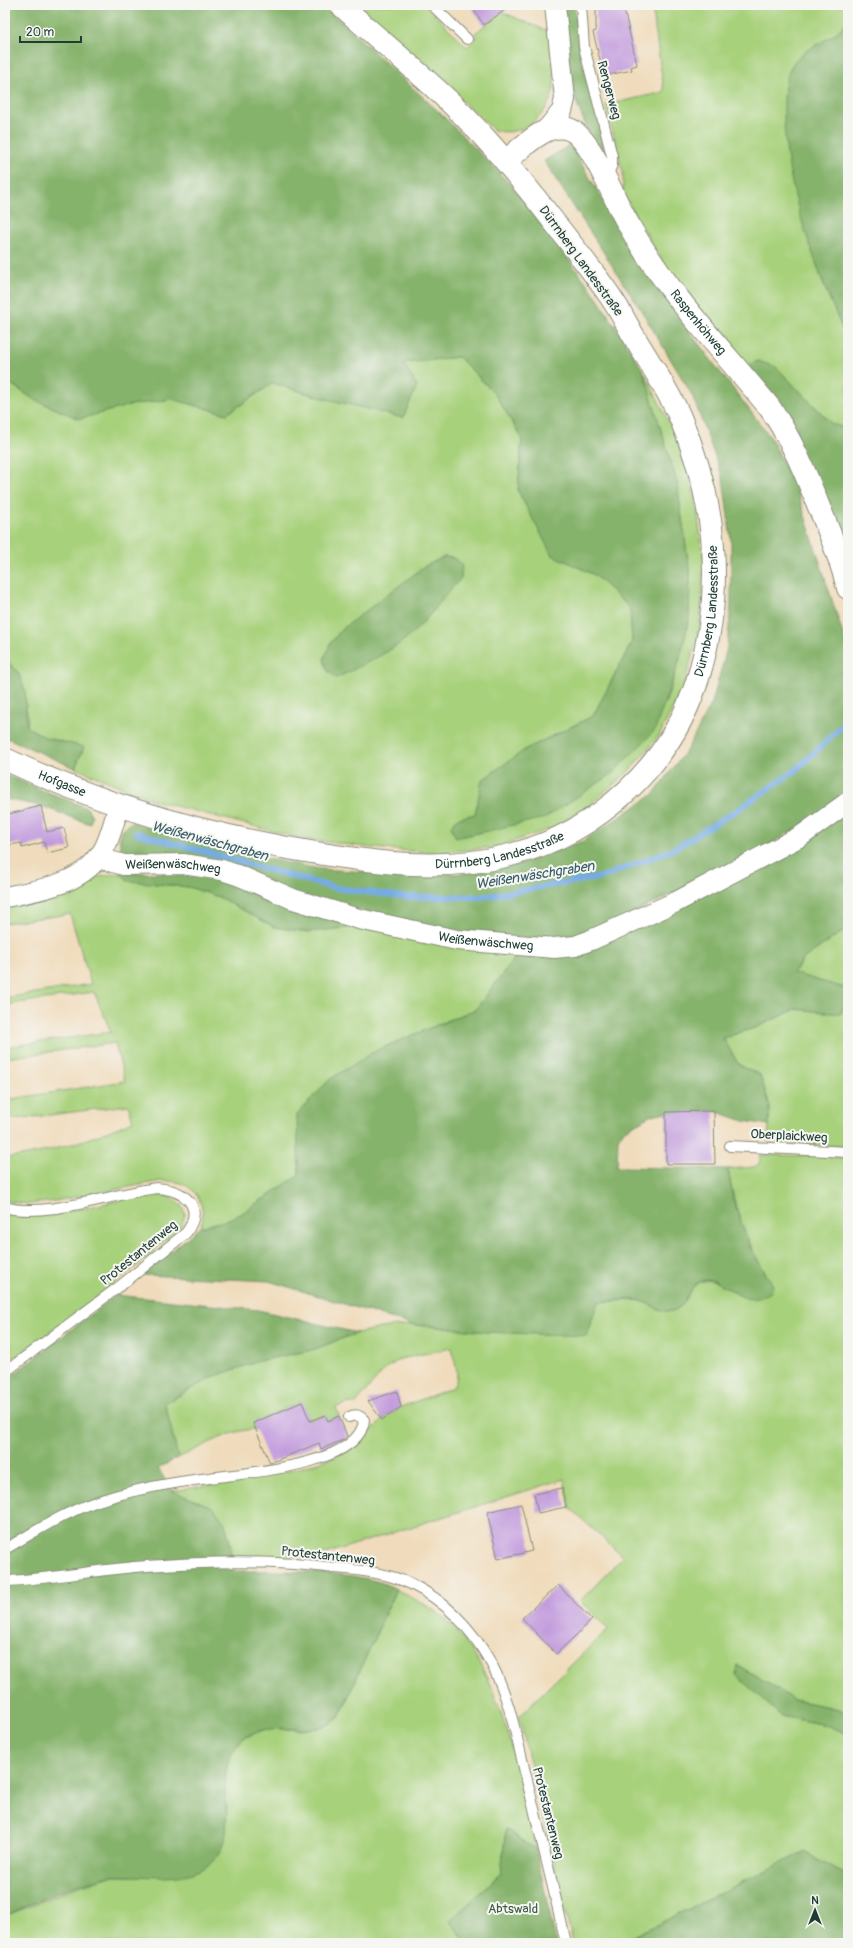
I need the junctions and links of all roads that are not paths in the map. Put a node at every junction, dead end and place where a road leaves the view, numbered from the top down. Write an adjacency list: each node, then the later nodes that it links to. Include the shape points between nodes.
1 (341, 5): 9 (main road, Dürrnberg Landesstraße, via 439,91)
2 (432, 5): 5 (lane)
3 (555, 5): 6 (street)
4 (581, 5): 10 (lane, Rengerweg, via 584,47 612,156 612,165)
5 (467, 39)
6 (564, 90): 7 (street, via 562,110); 8 (street)
7 (546, 130): 8 (main road, Raspenhöhweg, via 564,128 571,130); 9 (main road)
8 (583, 140): 10 (main road, Raspenhöhweg)
9 (506, 161): 14 (main road, Dürrnberg Landesstraße, via 613,301 680,417 697,466 710,514 715,562 714,601 707,648 694,691 675,731 654,762 625,794 593,819 553,840 512,855 475,862 424,865 358,860 260,844)
10 (605, 180): 11 (main road, Raspenhöhweg, via 626,221 669,287 783,426 809,481 842,565)
11 (848, 588)
12 (5, 759): 14 (main road, Hofgasse)
13 (848, 802): 15 (street, Weißenwäschweg, via 801,836 676,902 591,940 575,946 554,948 458,940 366,921 293,899 222,870 183,864 124,865)
14 (119, 806): 15 (street, via 109,838)
15 (98, 858): 16 (street, via 88,869 58,885)
16 (5, 897)
17 (730, 1146): 18 (lane, Oberplaickweg)
18 (848, 1152)
19 (5, 1207): 20 (lane, Protestantenweg, via 37,1210 157,1188 180,1192 187,1198 194,1216 186,1233)
20 (5, 1372)
21 (349, 1417): 22 (lane, via 355,1414 364,1420 359,1432 350,1442 315,1460 284,1468 138,1490 110,1497 89,1504)
22 (5, 1549)
23 (5, 1581): 24 (lane, Protestantenweg, via 147,1566 276,1564 350,1569 384,1575 422,1589 464,1623 478,1642 502,1687)
24 (566, 1943)

